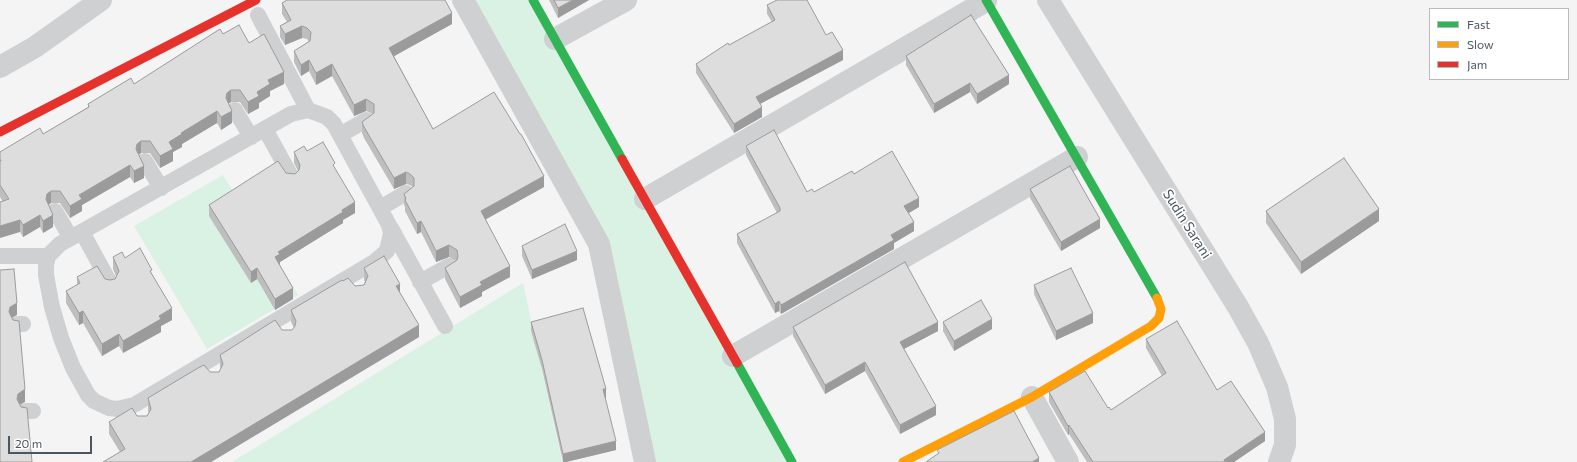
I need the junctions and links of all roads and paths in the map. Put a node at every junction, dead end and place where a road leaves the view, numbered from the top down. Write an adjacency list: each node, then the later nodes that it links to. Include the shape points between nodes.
1 (101, 0): 9 (street, via 35,47)
2 (463, 0): 41 (street, via 598,244)
3 (533, 0): 8 (street)
4 (626, 0): 8 (street)
5 (986, 0): 17 (street); 22 (street)
6 (1048, 0): 45 (street, Sudin Sarani, via 1258,343 1277,387 1285,419 1284,445)
7 (257, 8): 11 (lane, via 286,56); 14 (street)
8 (555, 39): 22 (street)
9 (0, 67)
10 (235, 110): 16 (lane)
11 (308, 110): 13 (lane, via 291,114); 15 (lane, via 327,117)
12 (366, 120): 15 (lane)
13 (265, 129): 16 (lane); 19 (lane)
14 (0, 132)
15 (340, 135): 23 (lane)
16 (250, 137): 20 (lane)
17 (1077, 157): 35 (street); 38 (street, via 1155,294 1161,309 1160,318 1151,326)
18 (145, 161): 20 (lane)
19 (291, 176)
20 (161, 188): 26 (lane)
21 (406, 193): 23 (lane)
22 (645, 199): 35 (street)
23 (380, 208): 25 (lane)
24 (55, 211): 26 (lane)
25 (389, 225): 30 (lane); 32 (lane, via 391,233 387,251 355,282)
26 (76, 235): 28 (lane); 31 (lane)
27 (0, 256): 28 (lane)
28 (48, 256): 39 (lane, via 46,275 52,307 73,368 88,395 109,408 126,408)
29 (449, 266): 30 (lane)
30 (420, 282): 33 (lane)
31 (110, 283)
32 (278, 318): 34 (lane); 36 (lane)
33 (445, 326)
34 (287, 334)
35 (732, 356): 42 (street)
36 (206, 362): 37 (lane); 39 (lane)
37 (214, 376)
38 (1032, 397): 43 (street); 44 (street)
39 (134, 405): 40 (lane)
40 (142, 420)
41 (645, 462)
42 (792, 462)
43 (903, 462)
44 (1068, 462)
45 (1279, 462)

